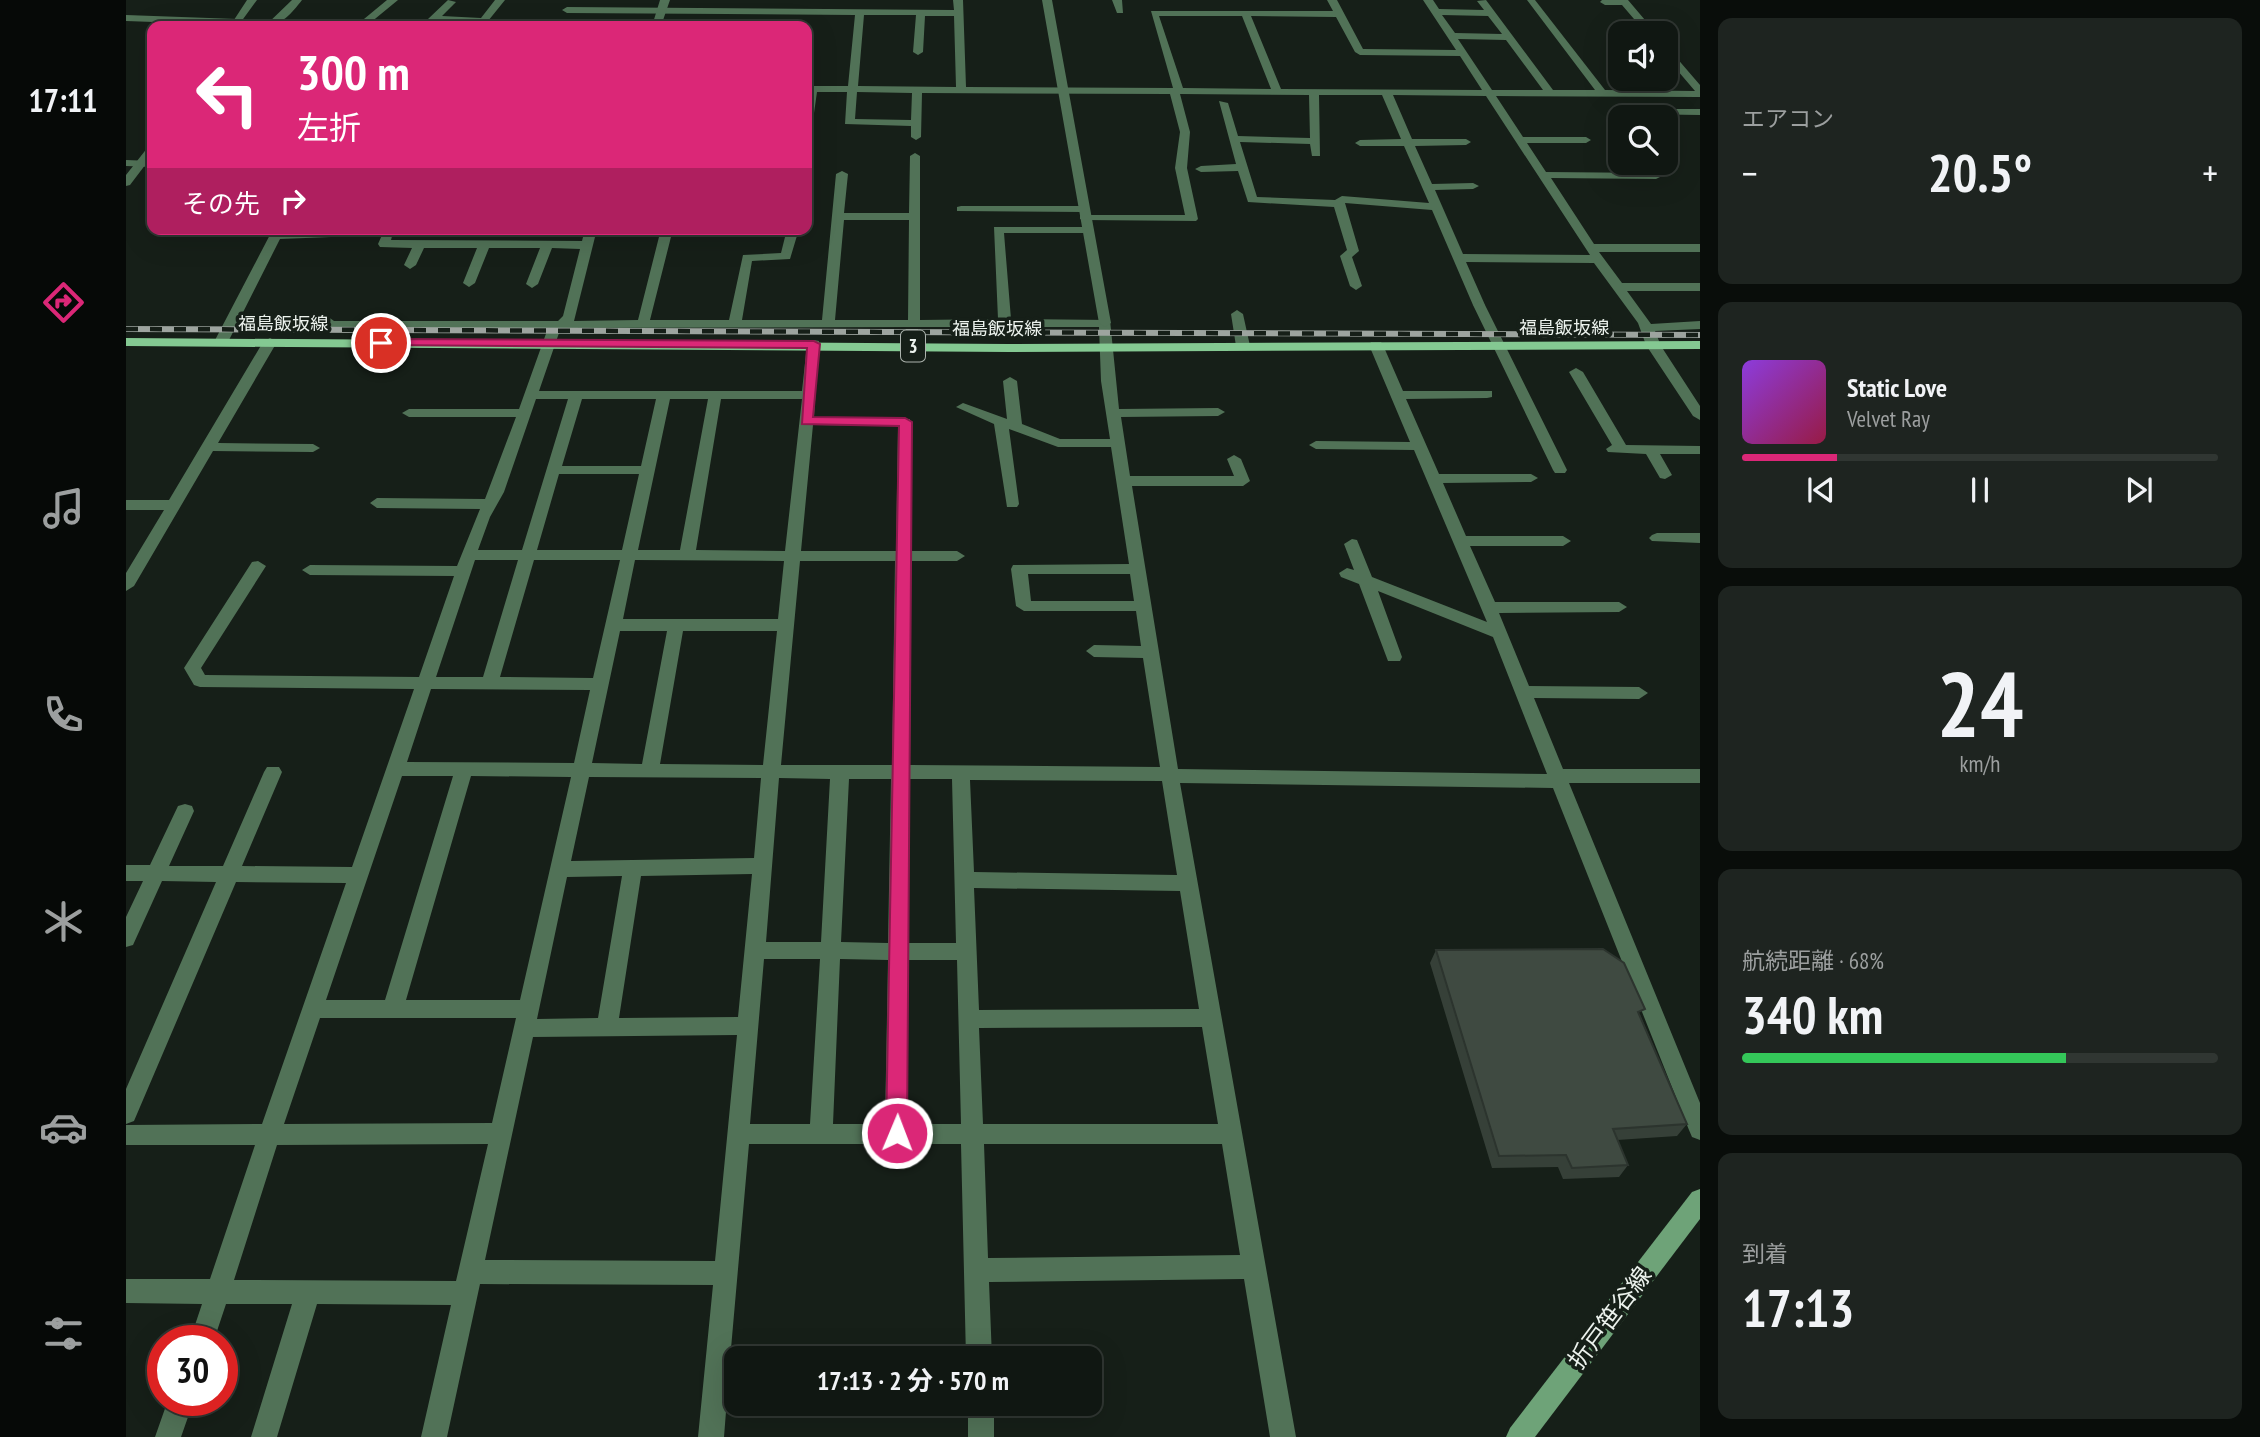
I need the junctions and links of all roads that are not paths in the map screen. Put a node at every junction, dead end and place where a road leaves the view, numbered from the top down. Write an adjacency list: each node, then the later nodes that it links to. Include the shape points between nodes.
1 (252, 0): 34 (street)
2 (297, 0): 35 (street)
3 (393, 0): 36 (street)
4 (500, 0): 39 (street)
5 (665, 0): 18 (street)
6 (958, 0): 24 (street)
7 (1047, 0): 52 (street)
8 (1116, 0): 20 (street)
9 (1150, 0): 25 (street)
10 (1332, 0): 28 (street)
11 (1428, 0): 23 (street)
12 (1482, 1): 27 (street)
13 (1531, 1): 60 (street)
14 (1624, 1): 16 (street); 29 (street)
15 (451, 2): 32 (street)
16 (1605, 2)
17 (567, 9): 18 (street)
18 (661, 10): 19 (street); 40 (street)
19 (764, 11): 21 (street, via 823,16); 41 (street)
20 (1120, 11)
21 (860, 12): 22 (street); 49 (street)
22 (921, 12): 24 (street); 45 (street)
23 (1436, 12): 27 (street); 43 (street)
24 (957, 13): 51 (street)
25 (1154, 13): 26 (street); 53 (street)
26 (1245, 13): 28 (street); 54 (street)
27 (1491, 13): 44 (street)
28 (1339, 14): 46 (street, via 1360,52)
29 (1636, 15): 30 (street); 42 (street)
30 (1647, 15)
31 (126, 18): 33 (street)
32 (435, 18): 37 (street); 38 (street)
33 (181, 21)
34 (238, 21)
35 (275, 21)
36 (367, 21)
37 (432, 21)
38 (458, 21)
39 (483, 21)
40 (658, 21)
41 (761, 21)
42 (1641, 21)
43 (1451, 36): 44 (street); 46 (street)
44 (1509, 37): 59 (street)
45 (918, 52)
46 (1461, 53): 58 (street)
47 (1678, 65): 57 (street)
48 (812, 89): 49 (street)
49 (853, 90): 50 (street); 64 (street, via 849,122)
50 (917, 90): 51 (street); 64 (street)
51 (961, 90): 52 (street)
52 (1064, 91): 53 (street); 90 (street)
53 (1177, 91): 54 (street); 90 (street, via 1185,132 1181,168 1192,219)
54 (1278, 92): 55 (street)
55 (1314, 92): 56 (street); 69 (street)
56 (1386, 92): 58 (street); 70 (street)
57 (1700, 92): 60 (street)
58 (1488, 93): 59 (street); 67 (street)
59 (1550, 93): 60 (street)
60 (1602, 93)
61 (1223, 103): 66 (street)
62 (1678, 112): 63 (street)
63 (1700, 112)
64 (916, 123): 65 (street)
65 (916, 137)
66 (1234, 139): 69 (street); 77 (street)
67 (1522, 140): 68 (street); 80 (street)
68 (1586, 140)
69 (1315, 141): 73 (street)
70 (1408, 142): 71 (street); 72 (street); 84 (street)
71 (1466, 142)
72 (1360, 143)
73 (1315, 154)
74 (915, 156): 89 (street)
75 (126, 163): 76 (street)
76 (147, 164): 82 (street)
77 (1242, 167): 78 (street); 85 (street, via 1251,200)
78 (1201, 169)
79 (842, 174): 88 (street)
80 (1545, 175): 81 (street); 101 (street)
81 (1656, 176)
82 (126, 183)
83 (1473, 186): 84 (street)
84 (1428, 187): 86 (street)
85 (1339, 204): 86 (street, via 1342,199); 106 (street, via 1353,251 1346,256)
86 (1437, 207): 102 (street)
87 (961, 209): 90 (street)
88 (838, 216): 89 (street); 116 (street)
89 (915, 216): 117 (street)
90 (1085, 218): 111 (street); 118 (street, via 999,229)
91 (276, 235): 121 (street)
92 (387, 235): 96 (street, via 384,244)
93 (589, 235): 99 (street)
94 (665, 235): 113 (street)
95 (791, 235): 114 (street, via 786,256 747,258)
96 (420, 244): 97 (street); 103 (street)
97 (485, 244): 98 (street); 104 (street)
98 (547, 245): 99 (street); 105 (street)
99 (586, 245): 112 (street, via 569,318)
100 (1700, 248): 101 (street)
101 (1595, 254): 102 (street); 107 (street)
102 (1459, 258): 126 (street)
103 (410, 265)
104 (468, 282)
105 (532, 284)
106 (1356, 286)
107 (1618, 286): 108 (street); 119 (street)
108 (1700, 287)
109 (1237, 314): 129 (street)
110 (323, 317): 112 (street, via 330,325)
111 (1105, 323): 118 (street); 130 (street)
112 (562, 324): 113 (street); 123 (street)
113 (643, 324): 114 (street)
114 (736, 324): 116 (street)
115 (1700, 324): 119 (street)
116 (828, 325): 117 (street)
117 (914, 325): 118 (street)
118 (1005, 325)
119 (1646, 328): 127 (street)
120 (126, 342): 121 (main road, 福島飯坂線 / 3)
121 (221, 342): 122 (main road, 福島飯坂線 / 3)
122 (270, 342): 123 (main road, 福島飯坂線 / 3); 150 (street)
123 (548, 344): 124 (main road, 福島飯坂線 / 3); 139 (street)
124 (814, 344): 130 (main road, 福島飯坂線 / 3); 135 (street)
125 (1376, 345): 126 (main road, 福島飯坂線 / 3); 129 (main road, 福島飯坂線 / 3); 136 (street)
126 (1498, 345): 127 (main road, 福島飯坂線 / 3); 157 (street)
127 (1654, 345): 128 (main road, 福島飯坂線 / 3); 144 (street)
128 (1700, 345)
129 (1243, 346): 130 (main road, 福島飯坂線 / 3)
130 (1104, 347): 143 (street)
131 (1576, 372): 152 (street, via 1617,449)
132 (1010, 381): 146 (street)
133 (1487, 394): 136 (street)
134 (576, 395): 137 (street); 139 (street); 155 (street)
135 (809, 395): 138 (street); 145 (street)
136 (1398, 395): 149 (street)
137 (664, 396): 138 (street); 156 (street)
138 (715, 396): 174 (street)
139 (526, 404): 142 (street); 163 (street)
140 (963, 407): 146 (street)
141 (1218, 412): 143 (street)
142 (409, 413)
143 (1113, 413): 147 (street)
144 (1700, 416)
145 (806, 421): 175 (street); 176 (street, via 905,422)
146 (1008, 424): 147 (street, via 1058,443); 164 (street)
147 (1117, 443): 161 (street)
148 (1315, 445): 149 (street)
149 (1420, 446): 160 (street)
150 (208, 447): 151 (street); 166 (street)
151 (313, 448)
152 (1650, 449): 153 (street); 158 (street)
153 (1700, 450)
154 (1234, 459): 161 (street, via 1242,481)
155 (554, 470): 156 (street); 172 (street)
156 (648, 470): 173 (street)
157 (1560, 470)
158 (1665, 475)
159 (1531, 478): 160 (street)
160 (1435, 479): 169 (street)
161 (1124, 481): 180 (street)
162 (377, 503): 163 (street)
163 (489, 504): 178 (street)
164 (1012, 504)
165 (126, 505): 166 (street)
166 (174, 505): 184 (street)
167 (1657, 538): 168 (street)
168 (1700, 538)
169 (1462, 541): 170 (street); 187 (street)
170 (1563, 541)
171 (1352, 544): 183 (street)
172 (529, 555): 173 (street); 178 (street); 196 (street)
173 (629, 555): 174 (street); 188 (street)
174 (687, 555): 175 (street)
175 (793, 556): 176 (street); 190 (street)
176 (905, 556): 177 (street); 207 (street)
177 (957, 556)
178 (466, 563): 181 (street); 195 (street)
179 (258, 566): 195 (street, via 192,668 200,681)
180 (1137, 569): 185 (street); 185 (street, via 1019,569 1024,606)
181 (310, 570)
182 (1347, 573): 183 (street)
183 (1366, 582): 191 (street); 194 (street)
184 (126, 586)
185 (1143, 606): 193 (street)
186 (1619, 607): 187 (street)
187 (1489, 608): 191 (street)
188 (614, 625): 189 (street); 197 (street)
189 (676, 625): 190 (street); 203 (street)
190 (786, 625): 204 (street)
191 (1500, 634): 198 (street)
192 (1094, 651): 193 (street)
193 (1150, 652): 209 (street)
194 (1394, 657)
195 (424, 682): 196 (street); 201 (street)
196 (489, 684): 197 (street)
197 (600, 684): 200 (street)
198 (1523, 692): 199 (street); 211 (street)
199 (1639, 693)
200 (582, 768): 202 (street); 203 (street); 215 (street)
201 (395, 769): 202 (street); 219 (street)
202 (464, 769): 228 (street)
203 (649, 769): 204 (street)
204 (771, 771): 205 (street); 213 (street)
205 (839, 771): 207 (street); 224 (street)
206 (273, 772): 218 (street)
207 (902, 772): 208 (street); 225 (street)
208 (961, 772): 209 (street); 220 (street)
209 (1170, 775): 211 (street); 221 (street)
210 (1700, 776): 211 (street)
211 (1557, 779): 235 (street)
212 (185, 811): 217 (street)
213 (762, 866): 214 (street); 223 (street)
214 (633, 868): 215 (street); 233 (street)
215 (559, 869): 230 (street)
216 (126, 873): 217 (street)
217 (157, 873): 218 (street); 222 (street)
218 (229, 874): 219 (street); 234 (street)
219 (358, 875): 227 (street)
220 (964, 880): 221 (street); 226 (street)
221 (1188, 883): 229 (street)
222 (126, 939)
223 (755, 950): 224 (street); 232 (street)
224 (830, 951): 225 (street); 237 (street)
225 (899, 952): 226 (street); 238 (street)
226 (967, 952): 231 (street)
227 (312, 1009): 228 (street); 243 (street)
228 (393, 1009): 230 (street)
229 (1211, 1018): 231 (street); 240 (street)
230 (527, 1019): 233 (street); 236 (street)
231 (968, 1019): 242 (street)
232 (748, 1026): 233 (street); 239 (street)
233 (607, 1028)
234 (126, 1114)
235 (1700, 1130)
236 (501, 1133): 243 (street); 248 (street)
237 (821, 1133): 238 (street); 239 (street)
238 (897, 1133): 242 (street)
239 (738, 1134): 247 (street)
240 (1231, 1134): 242 (street); 245 (street)
241 (126, 1135): 243 (street)
242 (972, 1135): 246 (street)
243 (269, 1136): 250 (street)
244 (1700, 1200): 258 (main road, 折戸笹谷線)
245 (1254, 1267): 246 (street); 264 (street)
246 (976, 1270): 254 (street)
247 (726, 1273): 248 (street); 253 (street)
248 (468, 1282): 251 (street); 261 (street)
249 (126, 1291): 250 (street)
250 (219, 1291): 251 (street); 252 (street)
251 (308, 1293): 260 (street)
252 (207, 1325)
253 (727, 1346)
254 (979, 1346)
255 (724, 1385): 262 (street)
256 (175, 1416): 259 (street)
257 (981, 1416): 263 (street)
258 (1527, 1433)
259 (168, 1437)
260 (264, 1437)
261 (434, 1437)
262 (711, 1437)
263 (981, 1437)
264 (1283, 1437)

